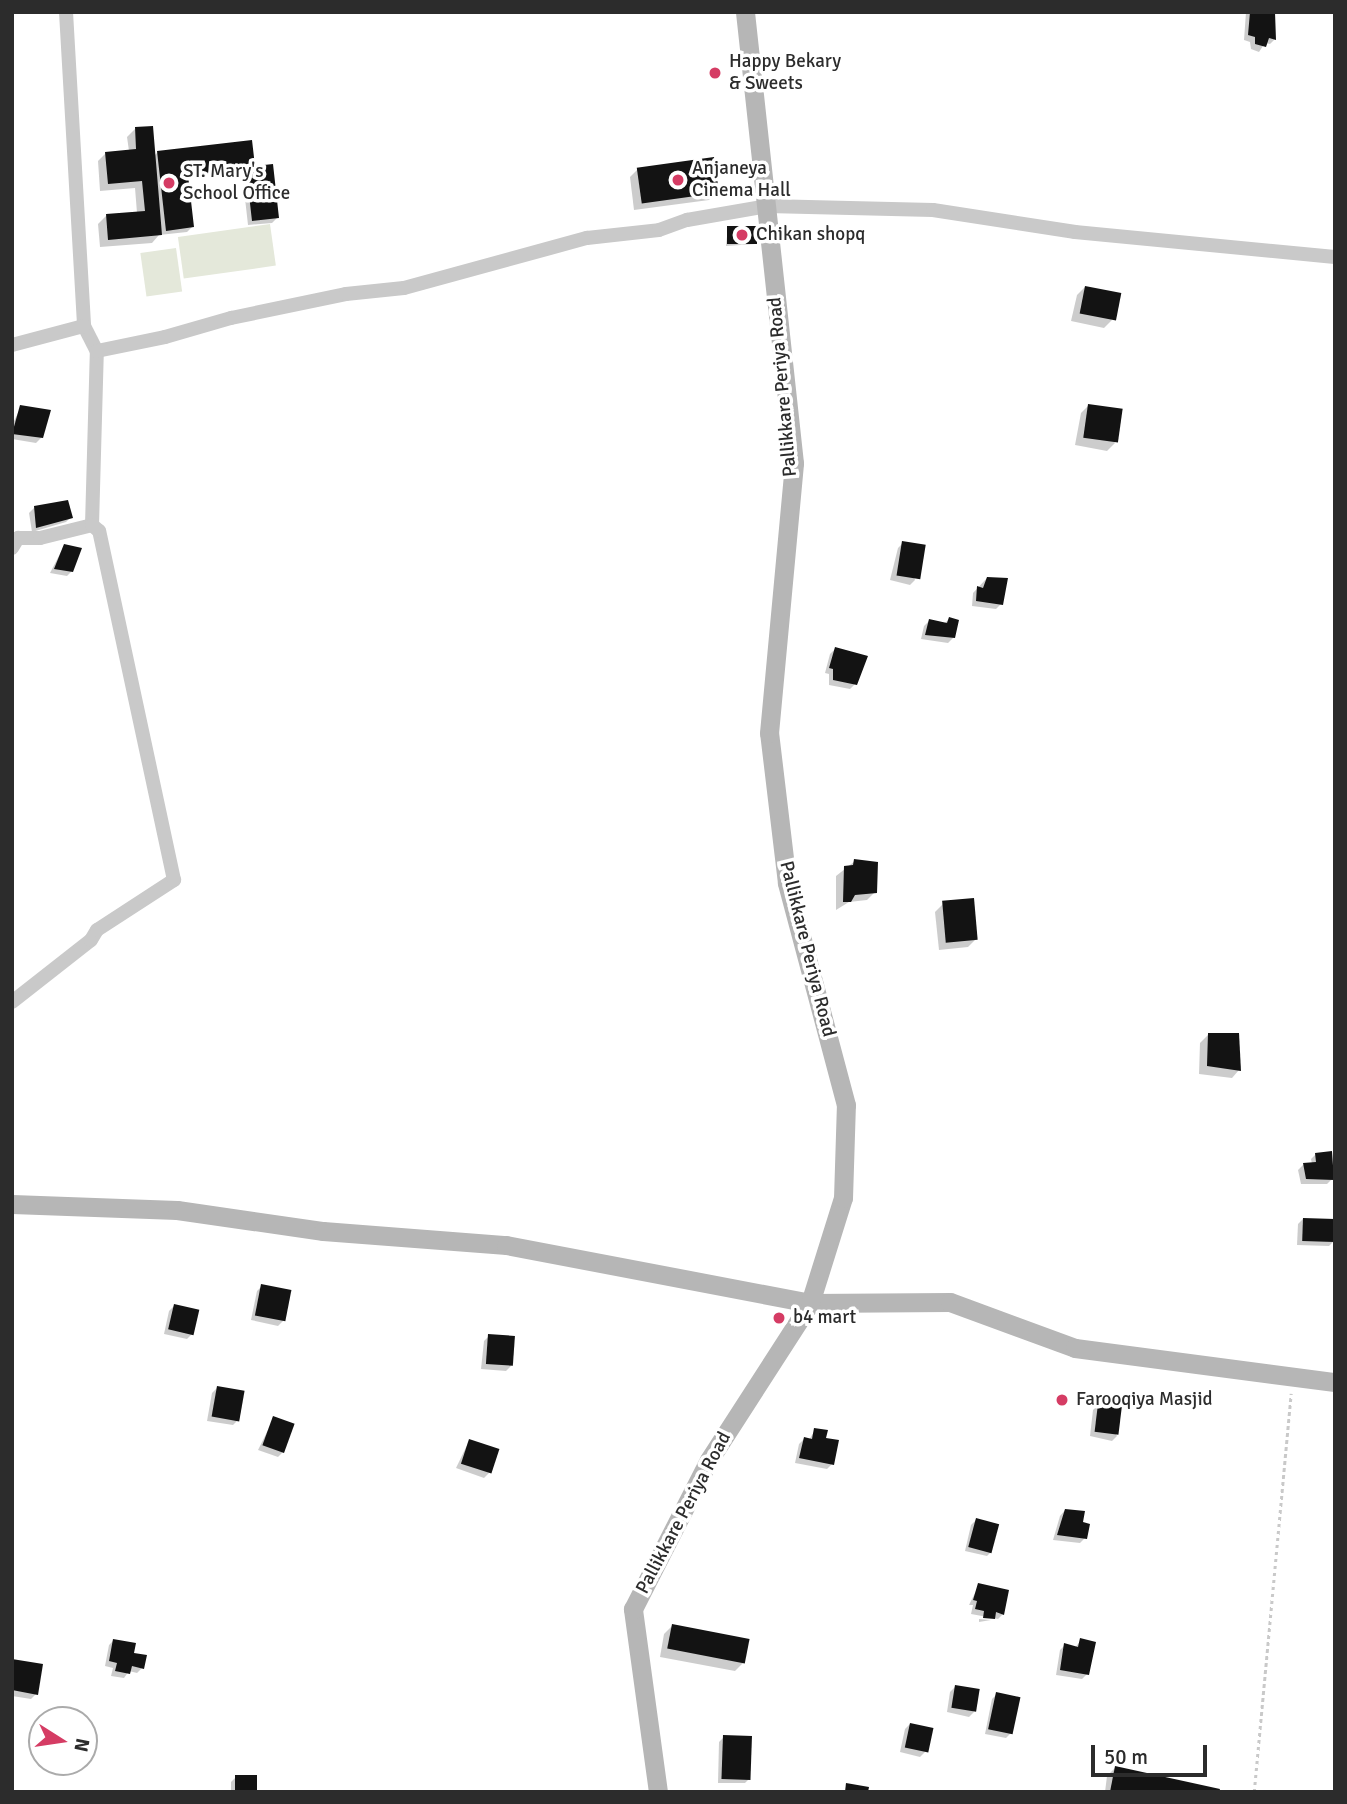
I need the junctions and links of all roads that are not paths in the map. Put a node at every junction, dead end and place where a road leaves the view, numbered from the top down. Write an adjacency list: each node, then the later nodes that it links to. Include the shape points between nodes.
1 (66, 12): 5 (street)
2 (746, 12): 3 (main road, Pallikkare Periya Road)
3 (767, 206): 4 (street, via 933,210 1075,232); 7 (street, via 687,220 659,230 587,238 404,288 346,294); 12 (main road, Pallikkare Periya Road, via 794,463 769,733 787,883 846,1105 843,1198)
4 (1335, 257)
5 (84, 326): 6 (street); 7 (street)
6 (12, 345)
7 (97, 351): 8 (street)
8 (92, 525): 9 (street, via 40,538 18,538); 10 (street, via 99,531 174,880 97,930 91,940)
9 (12, 548)
10 (12, 1002)
11 (12, 1204): 12 (main road, via 177,1210 323,1231 506,1245)
12 (810, 1303): 13 (main road, via 950,1302 1075,1348); 14 (main road, Pallikkare Periya Road, via 709,1460 634,1609)
13 (1335, 1382)
14 (658, 1792)

